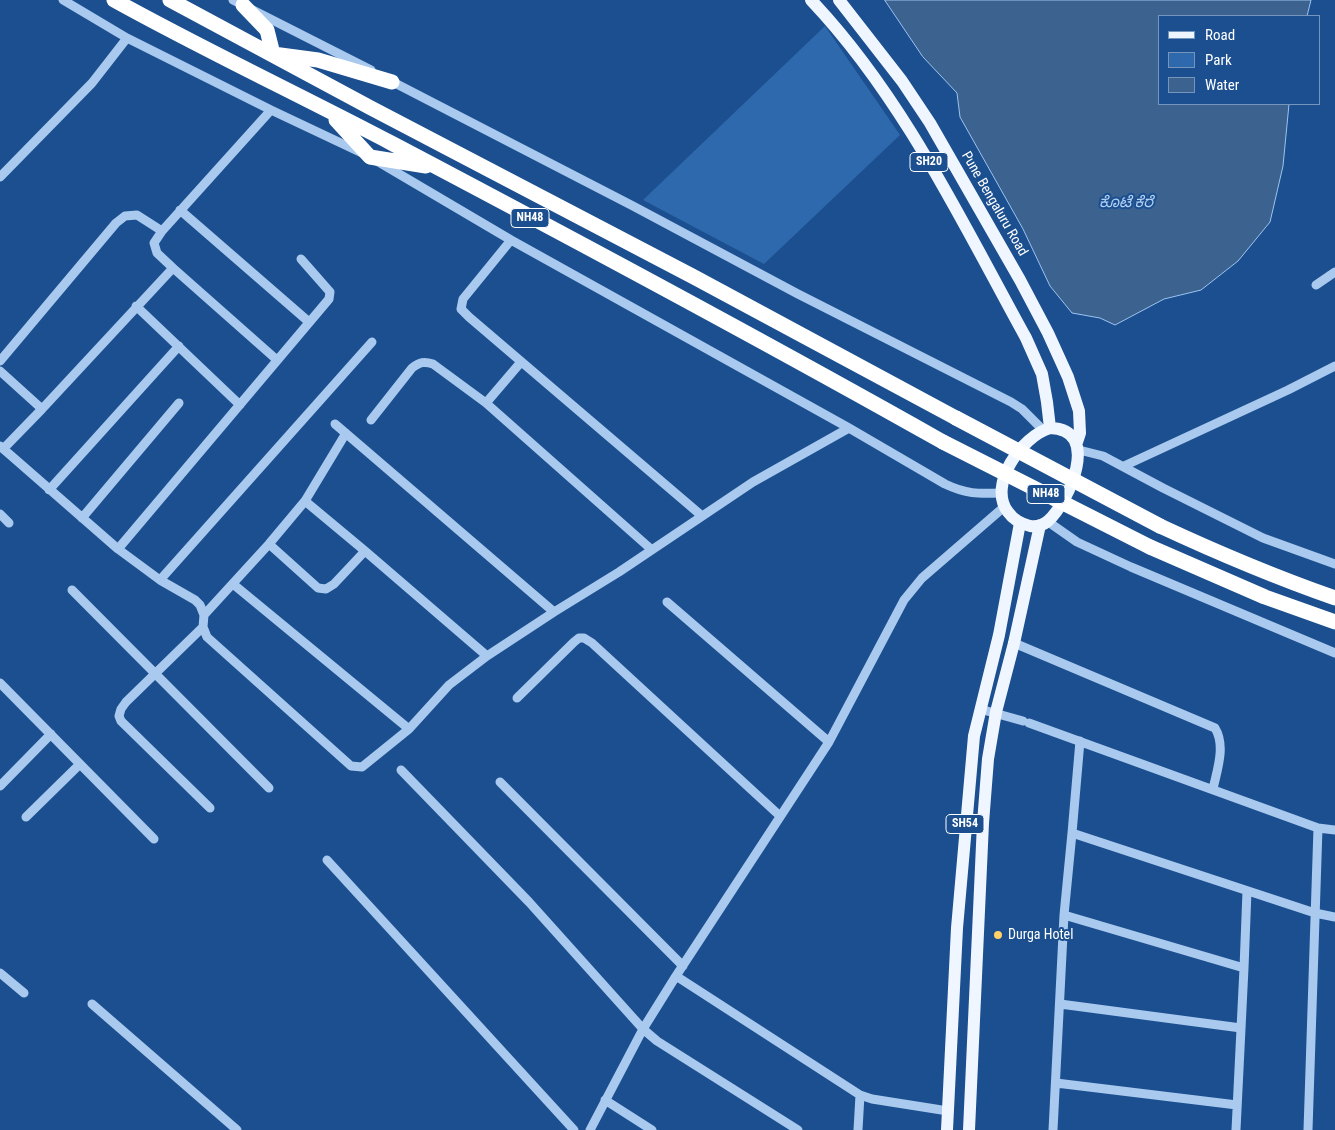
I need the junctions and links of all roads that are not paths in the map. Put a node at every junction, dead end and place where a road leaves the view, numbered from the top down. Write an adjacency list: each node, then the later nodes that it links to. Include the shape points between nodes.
1 (63, 0): 7 (street)
2 (114, 0): 11 (highway, NH48)
3 (170, 0): 8 (highway, NH48)
4 (811, 0): 38 (main road, SH20, via 870,72 917,140 1026,338 1046,391)
5 (839, 0): 40 (main road, Pune Bengaluru Road / SH20, via 930,123 1020,280 1068,377 1079,411)
6 (238, 3): 8 (highway, via 267,30); 9 (street)
7 (128, 38): 10 (street); 14 (street, via 92,83)
8 (273, 54): 9 (highway, via 318,60); 61 (highway, NH48, bridge, via 1160,526 1285,581)
9 (392, 82): 38 (street, via 1011,402)
10 (271, 110): 12 (street); 15 (street)
11 (328, 111): 12 (highway); 13 (highway, NH48)
12 (370, 157): 13 (highway); 17 (street)
13 (437, 168): 65 (highway, NH48, bridge, via 943,442 1150,547)
14 (0, 177)
15 (180, 210): 16 (street); 23 (street)
16 (162, 231): 19 (street, via 154,242 157,253); 27 (street, via 137,216 125,216 116,223)
17 (510, 240): 28 (street, via 463,299 462,309); 37 (street)
18 (301, 260): 23 (street, via 330,292 329,299)
19 (172, 268): 22 (street); 26 (street)
20 (1335, 272): 21 (street)
21 (1316, 285)
22 (136, 306): 25 (street); 34 (street)
23 (309, 322): 26 (street)
24 (372, 342): 58 (street)
25 (179, 346): 33 (street); 43 (street)
26 (277, 360): 33 (street)
27 (0, 361)
28 (521, 362): 32 (street); 48 (street)
29 (1335, 366): 42 (street)
30 (0, 371): 34 (street)
31 (179, 403): 49 (street)
32 (486, 403): 35 (street, via 433,364 419,363); 56 (street)
33 (240, 405): 54 (street)
34 (42, 409): 41 (street)
35 (371, 420)
36 (335, 424): 39 (street)
37 (849, 428): 44 (street, via 960,491); 48 (street, via 753,482)
38 (1046, 429): 40 (main road, via 1058,428); 44 (main road, via 1026,444 1006,470)
39 (346, 433): 45 (street); 63 (street)
40 (1078, 446): 42 (street); 52 (main road, via 1077,463 1069,487 1060,505)
41 (1, 447): 43 (street)
42 (1124, 466): 57 (street, via 1263,538)
43 (49, 490): 49 (street)
44 (1000, 493): 46 (main road)
45 (304, 501): 53 (street); 55 (street)
46 (1004, 507): 51 (main road); 78 (street, via 922,578 909,594)
47 (0, 514): 50 (street)
48 (702, 516): 56 (street)
49 (82, 518): 54 (street)
50 (9, 523)
51 (1020, 523): 52 (main road); 73 (main road, SH54, via 999,635)
52 (1044, 523): 67 (main road, SH54); 68 (street, via 1131,567)
53 (270, 544): 55 (street, via 318,588 326,589); 59 (street)
54 (118, 549): 58 (street)
55 (365, 550): 69 (street)
56 (652, 550): 63 (street)
57 (1335, 564)
58 (160, 580): 64 (street, via 195,600)
59 (233, 584): 64 (street); 75 (street)
60 (72, 590): 70 (street)
61 (1335, 598)
62 (667, 602): 78 (street)
63 (554, 612): 69 (street)
64 (204, 615): 66 (street)
65 (1335, 622)
66 (203, 627): 70 (street); 75 (street, via 207,637 351,766 362,767)
67 (1014, 643): 74 (main road, SH54); 84 (street, via 1216,728 1221,744)
68 (1335, 653)
69 (487, 656): 75 (street, via 449,685)
70 (155, 674): 83 (street); 85 (street, via 126,702 119,716 121,721)
71 (0, 683): 76 (street)
72 (517, 698): 86 (street, via 574,642 584,638)
73 (980, 709): 74 (street); 88 (main road, SH54)
74 (996, 712): 77 (street); 89 (main road, SH54)
75 (409, 729)
76 (51, 734): 79 (street); 82 (street)
77 (1080, 741): 84 (street); 92 (street)
78 (829, 742): 86 (street)
79 (80, 764): 87 (street); 93 (street)
80 (401, 770): 107 (street, via 529,902)
81 (500, 782): 99 (street)
82 (0, 786)
83 (269, 788)
84 (1213, 789): 90 (street)
85 (210, 808)
86 (780, 816): 99 (street)
87 (26, 817)
88 (965, 822): 89 (main road); 108 (main road, SH54)
89 (983, 823): 109 (main road, SH54)
90 (1318, 828): 91 (street); 96 (street)
91 (1335, 830)
92 (1072, 833): 95 (street); 97 (street)
93 (154, 839)
94 (327, 860): 116 (street)
95 (1247, 891): 96 (street); 100 (street)
96 (1315, 913): 98 (street); 125 (street)
97 (1064, 915): 100 (street); 105 (street)
98 (1335, 917)
99 (683, 966): 102 (street)
100 (1244, 968): 106 (street)
101 (0, 973): 103 (street)
102 (676, 976): 107 (street); 111 (street)
103 (24, 994)
104 (92, 1004): 115 (street)
105 (1060, 1004): 106 (street); 110 (street)
106 (1241, 1028): 113 (street)
107 (643, 1029): 112 (street); 119 (street)
108 (950, 1081): 109 (main road); 114 (main road, SH54)
109 (971, 1081): 122 (main road, SH54)
110 (1056, 1083): 113 (street); 123 (street)
111 (860, 1095): 114 (street); 120 (street)
112 (605, 1100): 117 (street); 118 (street)
113 (1237, 1105): 124 (street)
114 (948, 1111): 121 (main road, SH54)
115 (237, 1130)
116 (574, 1130)
117 (590, 1130)
118 (652, 1130)
119 (798, 1130)
120 (858, 1130)
121 (947, 1130)
122 (969, 1130)
123 (1053, 1130)
124 (1236, 1130)
125 (1308, 1130)

